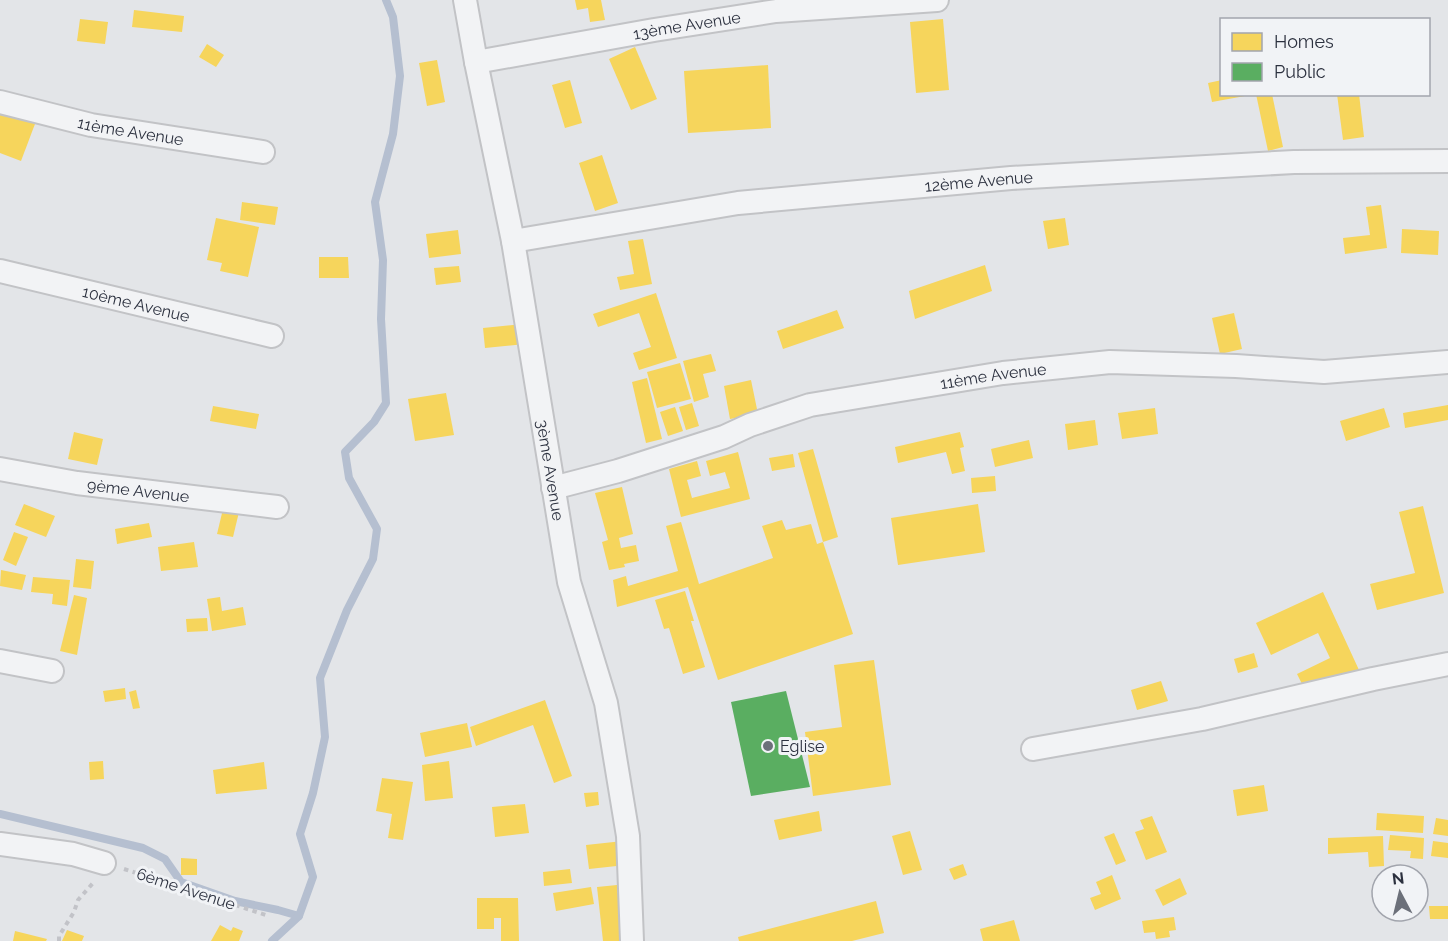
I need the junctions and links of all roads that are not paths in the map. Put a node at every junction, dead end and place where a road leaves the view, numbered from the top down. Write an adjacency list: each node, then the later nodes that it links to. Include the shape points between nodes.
1 (465, 0): 3 (street, 3ème Avenue)
2 (937, 0): 3 (street, 13ème Avenue, via 776,11)
3 (476, 62): 7 (street, 3ème Avenue)
4 (0, 102): 5 (street, 11ème Avenue, via 91,124)
5 (263, 152)
6 (1448, 161): 7 (street, 12ème Avenue, via 1294,162 1011,178 738,203)
7 (513, 241): 12 (street, 3ème Avenue)
8 (0, 271): 9 (street, 10ème Avenue)
9 (272, 336)
10 (1448, 362): 12 (street, 11ème Avenue, via 1324,372 1110,362 1003,373 810,405 724,437)
11 (0, 469): 13 (street, 9ème Avenue, via 77,483)
12 (553, 488): 20 (street, 3ème Avenue, via 569,582 606,704 628,836)
13 (277, 507)
14 (0, 661): 16 (street)
15 (1448, 664): 17 (street, via 1202,719)
16 (52, 672)
17 (1033, 749)
18 (0, 844): 19 (street, via 73,854)
19 (104, 863)
20 (632, 941)

